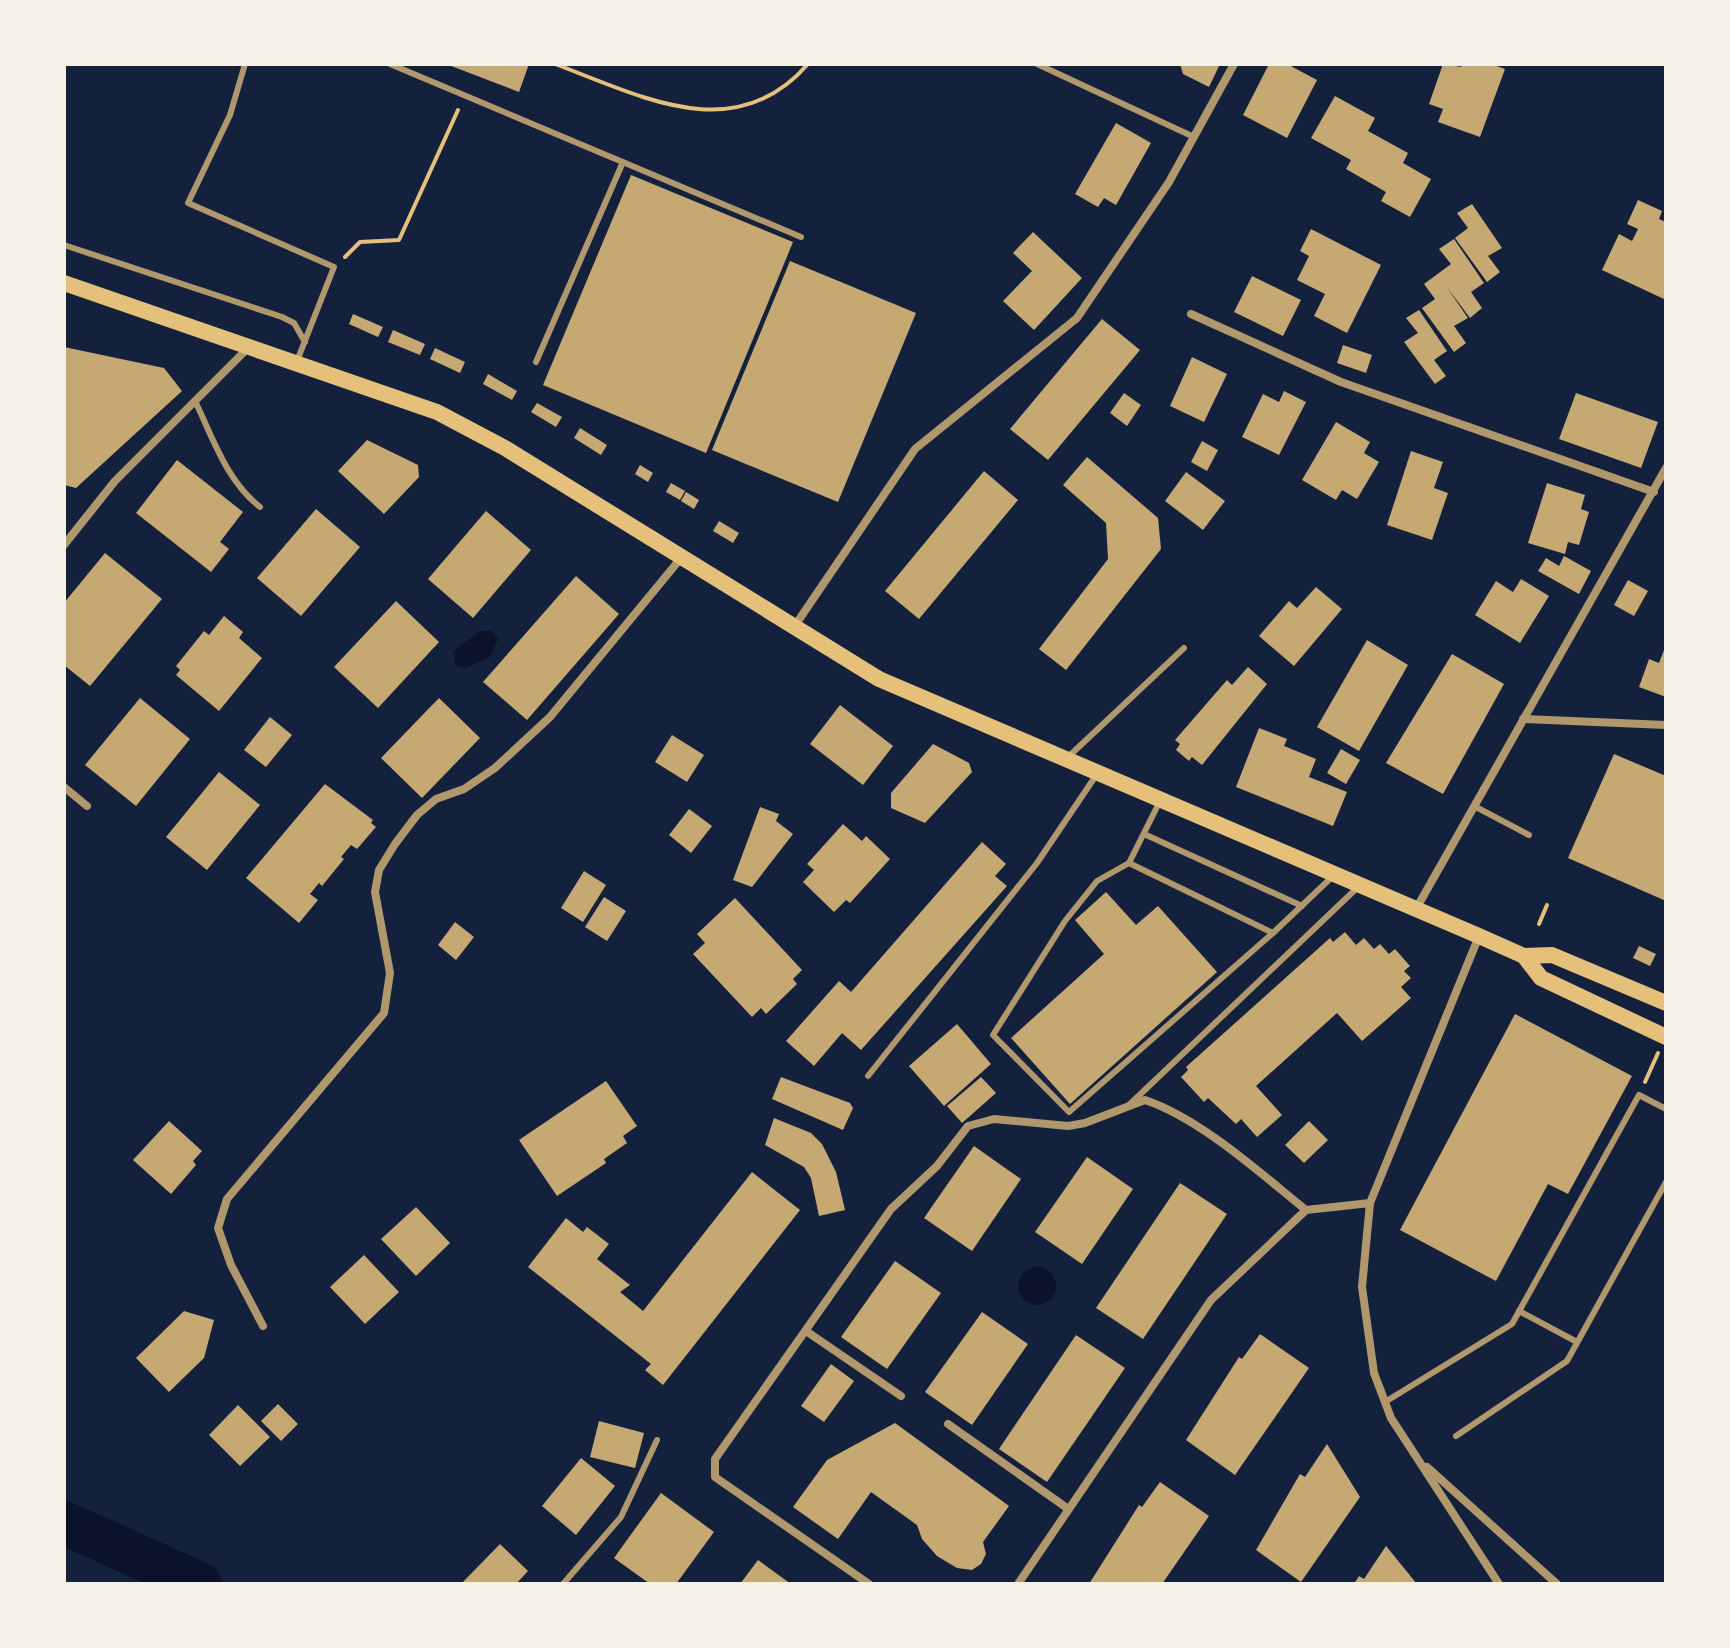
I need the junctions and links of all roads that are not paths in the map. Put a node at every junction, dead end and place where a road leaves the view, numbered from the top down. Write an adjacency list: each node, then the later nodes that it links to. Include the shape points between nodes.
1 (245, 64): 11 (lane, via 230,115 188,203 334,267)
2 (390, 64): 6 (lane)
3 (1037, 64): 5 (lane)
4 (1234, 64): 5 (street)
5 (1194, 137): 21 (street, via 1077,318 915,449)
6 (623, 162): 7 (lane); 14 (lane)
7 (801, 237)
8 (64, 245): 11 (lane, via 282,317 294,323)
9 (64, 283): 12 (main road)
10 (1191, 314): 17 (street, via 1341,382)
11 (305, 342): 13 (lane)
12 (251, 345): 13 (main road); 15 (street)
13 (297, 361): 20 (main road, via 437,412)
14 (536, 362)
15 (195, 401): 18 (lane, via 228,474); 19 (street, via 115,481)
16 (1666, 468): 17 (street)
17 (1654, 492): 23 (street)
18 (260, 507)
19 (64, 545)
20 (681, 558): 21 (main road); 50 (street, via 550,717 495,768 417,815 379,870 375,892 390,973 384,1013 227,1199 218,1228)
21 (794, 627): 25 (main road, via 879,679)
22 (1184, 648): 25 (lane)
23 (1523, 719): 24 (street); 30 (street)
24 (1666, 725)
25 (1066, 760): 26 (main road)
26 (1097, 774): 28 (main road); 43 (lane, via 1037,863)
27 (64, 787): 29 (street)
28 (1160, 801): 31 (lane); 34 (main road)
29 (87, 806)
30 (1474, 806): 32 (lane); 37 (street)
31 (1144, 834): 33 (lane); 36 (lane)
32 (1529, 835)
33 (1129, 863): 38 (lane); 38 (lane, via 1097,881 1065,921 993,1035 1069,1112)
34 (1333, 876): 35 (main road); 36 (lane)
35 (1359, 886): 37 (main road); 44 (lane)
36 (1302, 906): 38 (lane)
37 (1416, 909): 39 (main road)
38 (1273, 933)
39 (1479, 936): 40 (main road); 47 (street)
40 (1524, 956): 41 (main road, via 1552,955); 42 (main road, via 1541,978)
41 (1666, 1003)
42 (1662, 1044)
43 (868, 1076)
44 (1130, 1104): 48 (street, via 1145,1100 1164,1106); 51 (street, via 1068,1126 994,1119 968,1126 937,1166 891,1209)
45 (1666, 1109): 49 (lane, via 1639,1095)
46 (1666, 1182): 52 (lane)
47 (1370, 1203): 48 (street); 54 (street, via 1362,1287 1374,1373)
48 (1306, 1210): 59 (street, via 1211,1300)
49 (1519, 1311): 52 (lane); 54 (lane, via 1512,1324)
50 (263, 1326)
51 (806, 1331): 53 (street); 61 (street, via 715,1459 715,1477)
52 (1577, 1342): 56 (lane, via 1567,1361)
53 (901, 1396)
54 (1385, 1402): 58 (street)
55 (948, 1424): 59 (street)
56 (1456, 1436)
57 (657, 1440): 60 (lane, via 621,1517)
58 (1418, 1458): 63 (street); 64 (street)
59 (1067, 1508): 62 (street)
60 (563, 1584)
61 (869, 1584)
62 (1018, 1584)
63 (1499, 1584)
64 (1557, 1584)

